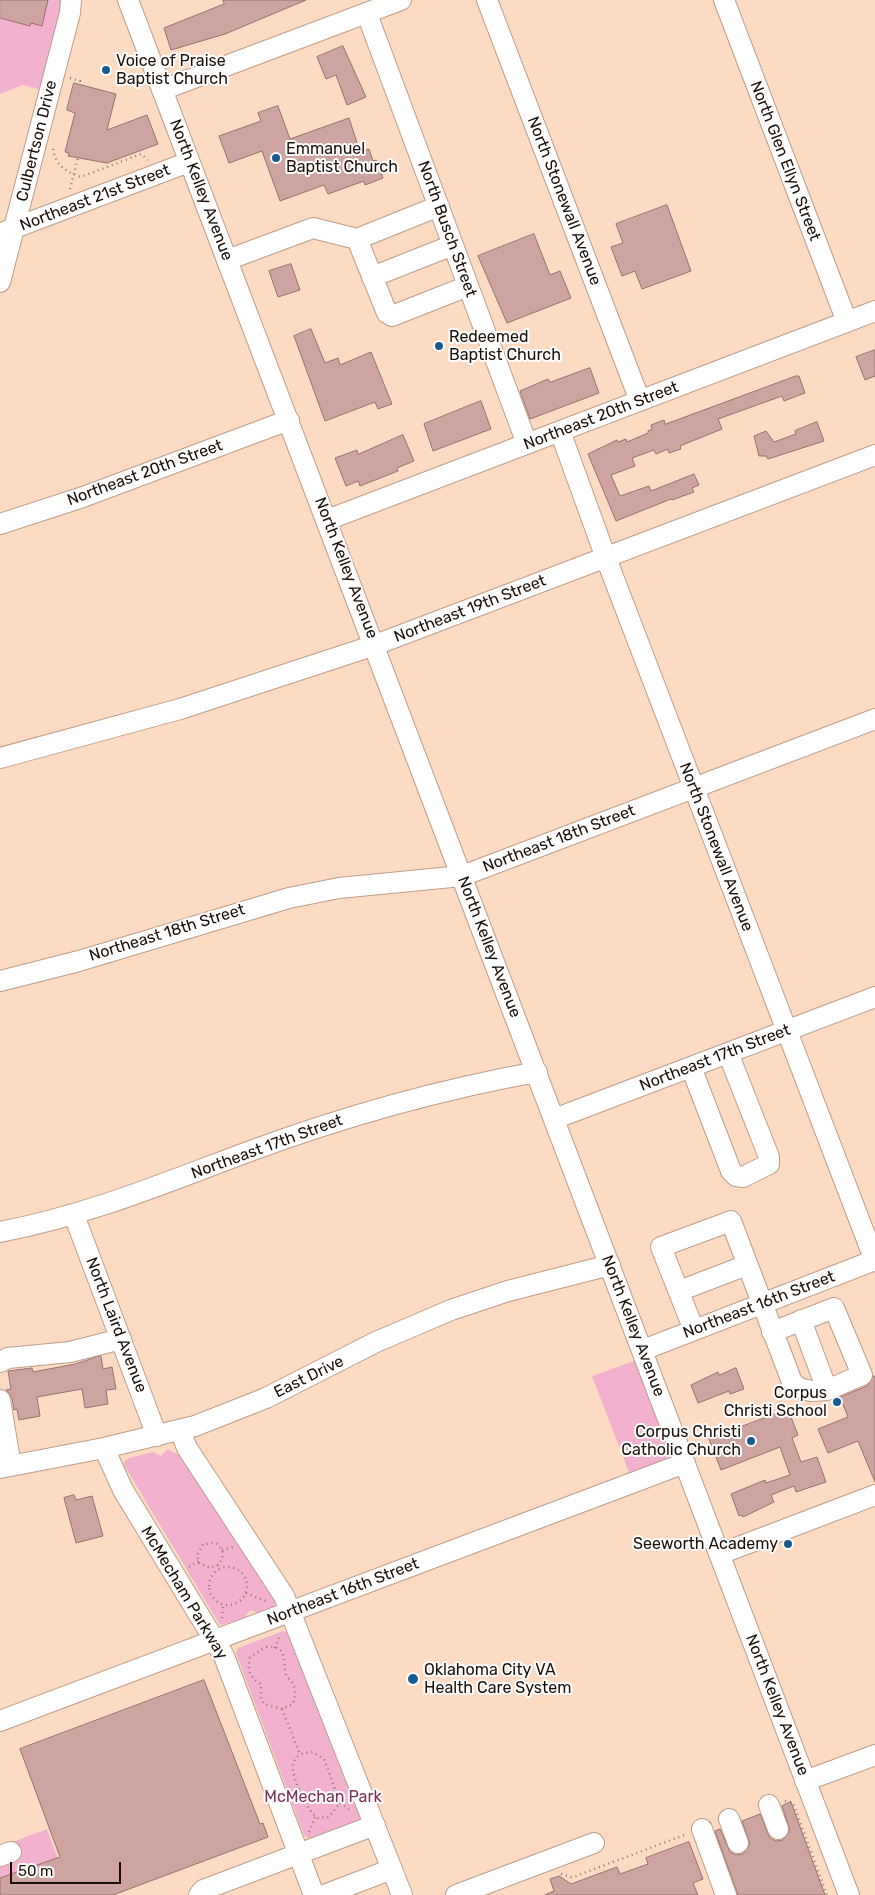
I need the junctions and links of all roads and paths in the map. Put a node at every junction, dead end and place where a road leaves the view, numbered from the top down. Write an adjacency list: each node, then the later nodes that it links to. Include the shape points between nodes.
1 (128, 0): 9 (street, North Kelley Avenue)
2 (401, 0): 6 (street)
3 (487, 0): 26 (street, North Stonewall Avenue)
4 (724, 0): 25 (street, North Glen Ellyn Street)
5 (72, 4): 17 (street, Culbertson Drive)
6 (367, 14): 9 (street); 16 (street, North Busch Street)
7 (66, 78): 8 (path, via 80,81)
8 (79, 84)
9 (162, 90): 12 (street, North Kelley Avenue)
10 (52, 145): 14 (path, via 58,165)
11 (78, 158): 14 (path)
12 (189, 162): 17 (street, Northeast 21st Street); 20 (street, North Kelley Avenue)
13 (155, 166): 14 (path, via 141,152 81,177)
14 (74, 174): 15 (path)
15 (69, 191)
16 (438, 206): 18 (street); 19 (street, North Busch Street)
17 (7, 231): 22 (street, Culbertson Drive)
18 (357, 239): 20 (street, via 312,228); 21 (street)
19 (453, 245): 21 (street); 23 (street, North Busch Street)
20 (227, 260): 27 (street, North Kelley Avenue)
21 (372, 277): 23 (street, via 387,313 392,316)
22 (0, 282)
23 (468, 286): 29 (street, North Busch Street)
24 (875, 311): 25 (street, Northeast 20th Street)
25 (847, 322): 26 (street, Northeast 20th Street)
26 (640, 401): 28 (street, Northeast 20th Street)
27 (290, 420): 31 (street, North Kelley Avenue); 32 (street, Northeast 20th Street, via 92,494)
28 (560, 432): 29 (street, Northeast 20th Street); 33 (street, North Stonewall Avenue)
29 (527, 444): 31 (street, Northeast 20th Street)
30 (875, 455): 33 (street, Northeast 19th Street)
31 (327, 520): 34 (street, North Kelley Avenue)
32 (0, 524)
33 (606, 558): 34 (street, Northeast 19th Street); 37 (street, North Stonewall Avenue)
34 (375, 645): 36 (street, Northeast 19th Street, via 180,708); 38 (street, North Kelley Avenue)
35 (875, 719): 37 (street, Northeast 18th Street)
36 (0, 758)
37 (694, 788): 38 (street, Northeast 18th Street); 41 (street, North Stonewall Avenue)
38 (462, 876): 39 (street, Northeast 18th Street, via 339,888 289,898); 44 (street, North Kelley Avenue)
39 (0, 981)
40 (875, 997): 41 (street, Northeast 17th Street)
41 (786, 1031): 42 (street, Northeast 17th Street); 48 (street, North Stonewall Avenue)
42 (728, 1053): 43 (street, Northeast 17th Street); 43 (street, via 769,1158 769,1164 743,1177 731,1171)
43 (691, 1067): 45 (street, Northeast 17th Street)
44 (537, 1072): 45 (street, North Kelley Avenue); 46 (street, Northeast 17th Street, via 370,1111)
45 (554, 1119): 49 (street, North Kelley Avenue)
46 (74, 1215): 47 (street, Northeast 17th Street); 56 (street, North Laird Avenue)
47 (0, 1232)
48 (875, 1261): 52 (street, Northeast 16th Street)
49 (610, 1265): 57 (street, North Kelley Avenue); 61 (street, East Drive, via 508,1291 451,1310 376,1342 266,1398)
50 (747, 1265): 51 (street); 51 (street, via 730,1221 661,1247); 52 (street)
51 (678, 1291): 54 (street)
52 (761, 1304): 54 (street, Northeast 16th Street); 55 (street)
53 (802, 1320): 55 (street); 59 (street); 59 (street, via 834,1308 862,1375)
54 (694, 1330): 57 (street, Northeast 16th Street)
55 (772, 1332): 59 (street, via 792,1382 811,1391)
56 (121, 1338): 58 (street, via 70,1352 8,1358); 62 (street, North Laird Avenue)
57 (643, 1350): 64 (street, North Kelley Avenue)
58 (0, 1362)
59 (827, 1390)
60 (0, 1400): 65 (street)
61 (180, 1430): 62 (street, East Drive); 71 (street, via 187,1448 274,1579)
62 (156, 1436): 63 (street, East Drive)
63 (104, 1448): 65 (street, East Drive); 74 (street, McMecham Parkway, via 123,1490)
64 (686, 1463): 67 (street, North Kelley Avenue); 71 (street, Northeast 16th Street)
65 (6, 1467)
66 (875, 1495): 67 (street)
67 (720, 1554): 80 (street, North Kelley Avenue)
68 (218, 1565): 68 (path, via 223,1554 220,1546 212,1542 203,1544 197,1555 199,1563 210,1568); 69 (path)
69 (218, 1570): 70 (path, via 209,1589 215,1600); 70 (path, via 235,1568 247,1581 246,1593 240,1601)
70 (224, 1605): 72 (path)
71 (290, 1612): 74 (street, Northeast 16th Street); 84 (street)
72 (222, 1620)
73 (281, 1634): 75 (path)
74 (216, 1640): 77 (street, Northeast 16th Street); 88 (street, McMecham Parkway)
75 (276, 1648): 76 (path, via 286,1660 285,1674 295,1691 292,1704); 76 (path, via 262,1650 250,1657 250,1676 261,1684 264,1704)
76 (282, 1709): 78 (path)
77 (0, 1721)
78 (300, 1754): 82 (path, via 293,1770 309,1811); 82 (path, via 313,1752 324,1759 340,1803 329,1817)
79 (875, 1755): 80 (street)
80 (805, 1781): 102 (street, North Kelley Avenue)
81 (776, 1803): 85 (street); 101 (path, via 793,1803)
82 (315, 1817): 88 (path)
83 (729, 1819): 87 (street)
84 (376, 1825): 88 (street); 91 (street)
85 (778, 1829)
86 (697, 1831): 90 (path); 100 (street)
87 (738, 1843)
88 (302, 1847): 95 (street, via 203,1890); 96 (street, McMecham Parkway)
89 (598, 1852): 90 (path); 99 (street)
90 (603, 1866): 94 (path)
91 (392, 1870): 97 (street); 98 (street)
92 (574, 1872): 94 (path)
93 (556, 1873): 94 (path)
94 (576, 1876)
95 (199, 1895)
96 (314, 1895)
97 (324, 1895)
98 (402, 1895)
99 (456, 1895)
100 (726, 1895)
101 (827, 1895)
102 (849, 1895)

